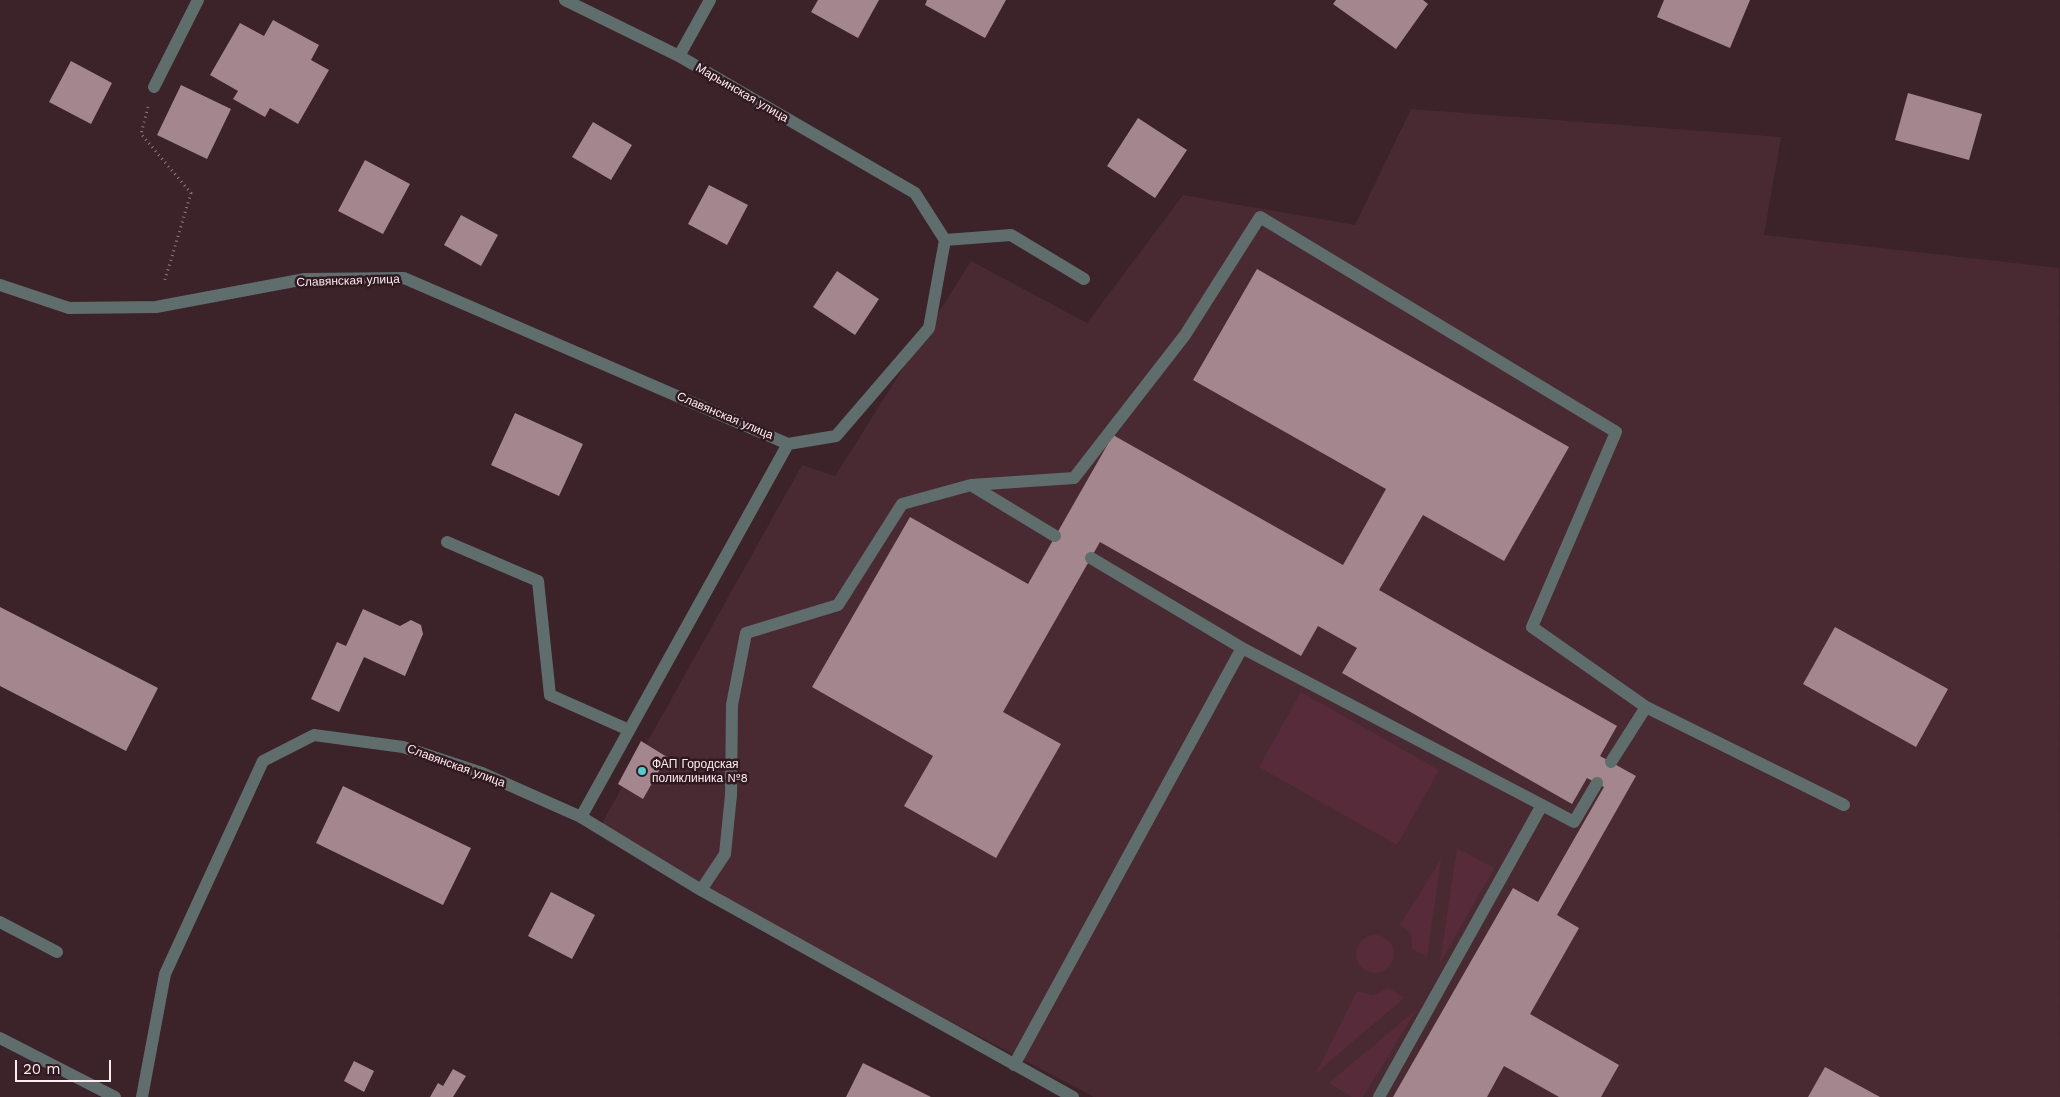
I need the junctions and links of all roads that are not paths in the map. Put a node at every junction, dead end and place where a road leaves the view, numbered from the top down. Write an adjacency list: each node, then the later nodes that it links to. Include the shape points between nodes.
1 (198, 0): 5 (street)
2 (564, 0): 4 (street, Марьинская улица)
3 (710, 0): 4 (street)
4 (679, 56): 6 (street, Марьинская улица, via 915,193)
5 (154, 87)
6 (945, 240): 7 (street, via 1011,236); 9 (street, Славянская улица, via 929,328 836,436)
7 (1084, 279)
8 (0, 285): 9 (street, Славянская улица, via 69,308 156,307 306,280 404,278)
9 (788, 444): 16 (street, Славянская улица)
10 (971, 485): 11 (street); 15 (street, via 1074,478 1185,335 1260,217 1616,432 1532,627); 22 (street, via 902,504 838,605 746,634 732,705 731,795 725,854)
11 (1055, 536)
12 (447, 542): 16 (street, via 538,581 550,695)
13 (1091, 558): 14 (street)
14 (1242, 648): 19 (street); 26 (street)
15 (1646, 707): 17 (street); 20 (street)
16 (629, 730): 21 (street, Славянская улица)
17 (1611, 762)
18 (1597, 783): 19 (street, via 1574,822)
19 (1542, 805): 30 (street)
20 (1844, 805)
21 (581, 817): 22 (street); 28 (street, Славянская улица, via 482,773 403,747 314,735 263,761 165,974)
22 (701, 890): 26 (street)
23 (0, 922): 24 (street)
24 (57, 952)
25 (0, 1038): 27 (street)
26 (1014, 1065): 29 (street)
27 (115, 1097)
28 (142, 1097)
29 (1073, 1097)
30 (1379, 1097)

